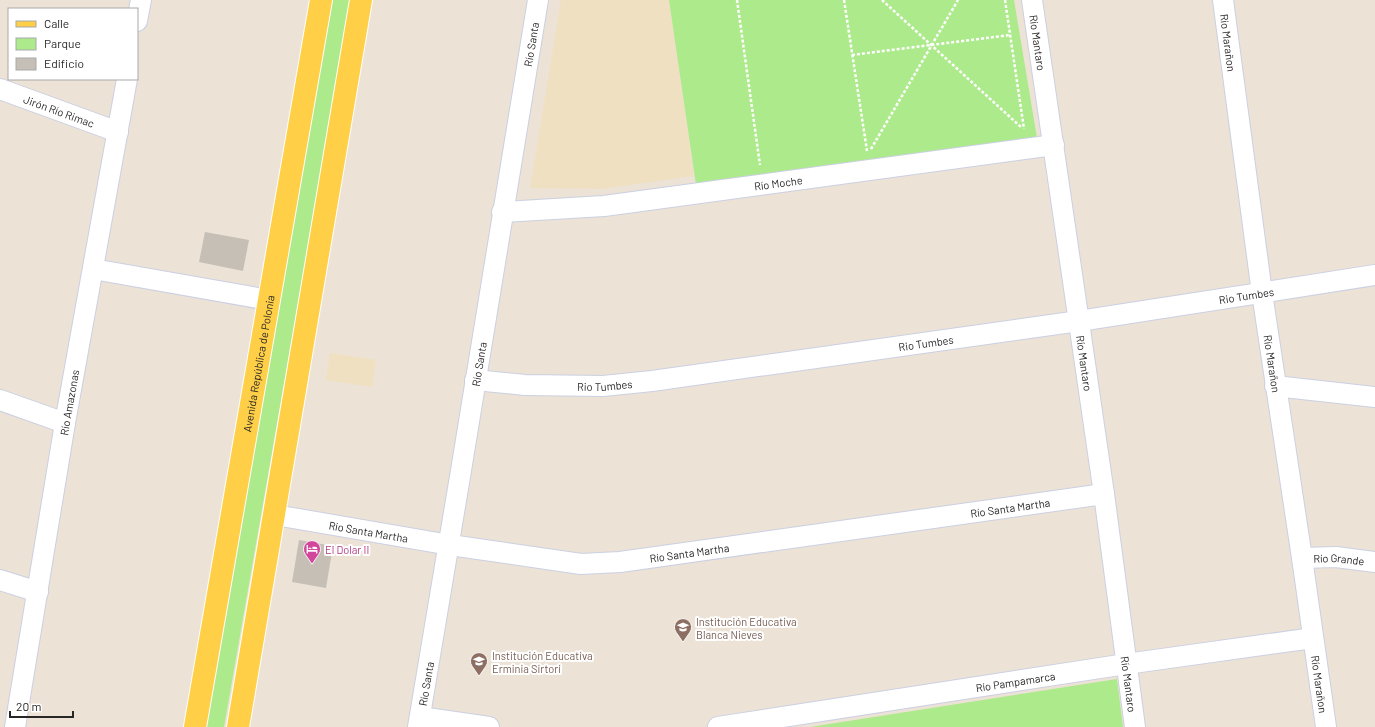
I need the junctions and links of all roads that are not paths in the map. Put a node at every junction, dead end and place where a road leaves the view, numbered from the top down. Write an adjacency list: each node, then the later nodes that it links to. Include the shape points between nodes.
1 (141, 0): 7 (street)
2 (321, 0): 16 (main road, Avenida República de Polonia)
3 (361, 0): 24 (main road)
4 (538, 0): 12 (street, Río Santa)
5 (1032, 0): 11 (street, Río Mantaro)
6 (1223, 0): 15 (street, Río Marañon)
7 (138, 16)
8 (127, 80): 10 (street, Río Amazonas)
9 (0, 89): 10 (street, Jirón Río Rimac)
10 (118, 132): 13 (street, Río Amazonas)
11 (1054, 145): 12 (street, Río Moche, via 604,206); 17 (street, Río Mantaro)
12 (502, 212): 18 (street, Río Santa)
13 (94, 269): 16 (street); 22 (street, Río Amazonas)
14 (1375, 275): 15 (street, Rio Tumbes)
15 (1262, 293): 17 (street, Rio Tumbes); 19 (street, Río Marañon)
16 (269, 300): 34 (main road, Avenida República de Polonia)
17 (1079, 321): 18 (street, Rio Tumbes, via 603,386 525,385); 23 (street, Río Mantaro)
18 (476, 380): 25 (street, Río Santa)
19 (1275, 386): 20 (street); 26 (street, Río Marañon)
20 (1375, 397)
21 (0, 400): 22 (street)
22 (65, 423): 29 (street, Río Amazonas)
23 (1104, 494): 25 (street, Río Santa Martha, via 620,562 581,564); 31 (street, Río Mantaro)
24 (275, 515): 25 (street, Río Santa Martha); 35 (main road)
25 (450, 545): 32 (street, Río Santa)
26 (1302, 558): 27 (street, Río Grande, via 1336,557); 30 (street, Río Marañon)
27 (1375, 562)
28 (0, 580): 29 (street)
29 (38, 592): 33 (street, Río Amazonas)
30 (1313, 638): 31 (street, Río Pampamarca); 39 (street, Río Marañon)
31 (1126, 664): 37 (street, Río Pampamarca); 38 (street, Río Mantaro)
32 (419, 722): 36 (street)
33 (15, 727)
34 (195, 727)
35 (238, 727)
36 (489, 727)
37 (718, 727)
38 (1135, 727)
39 (1326, 727)

